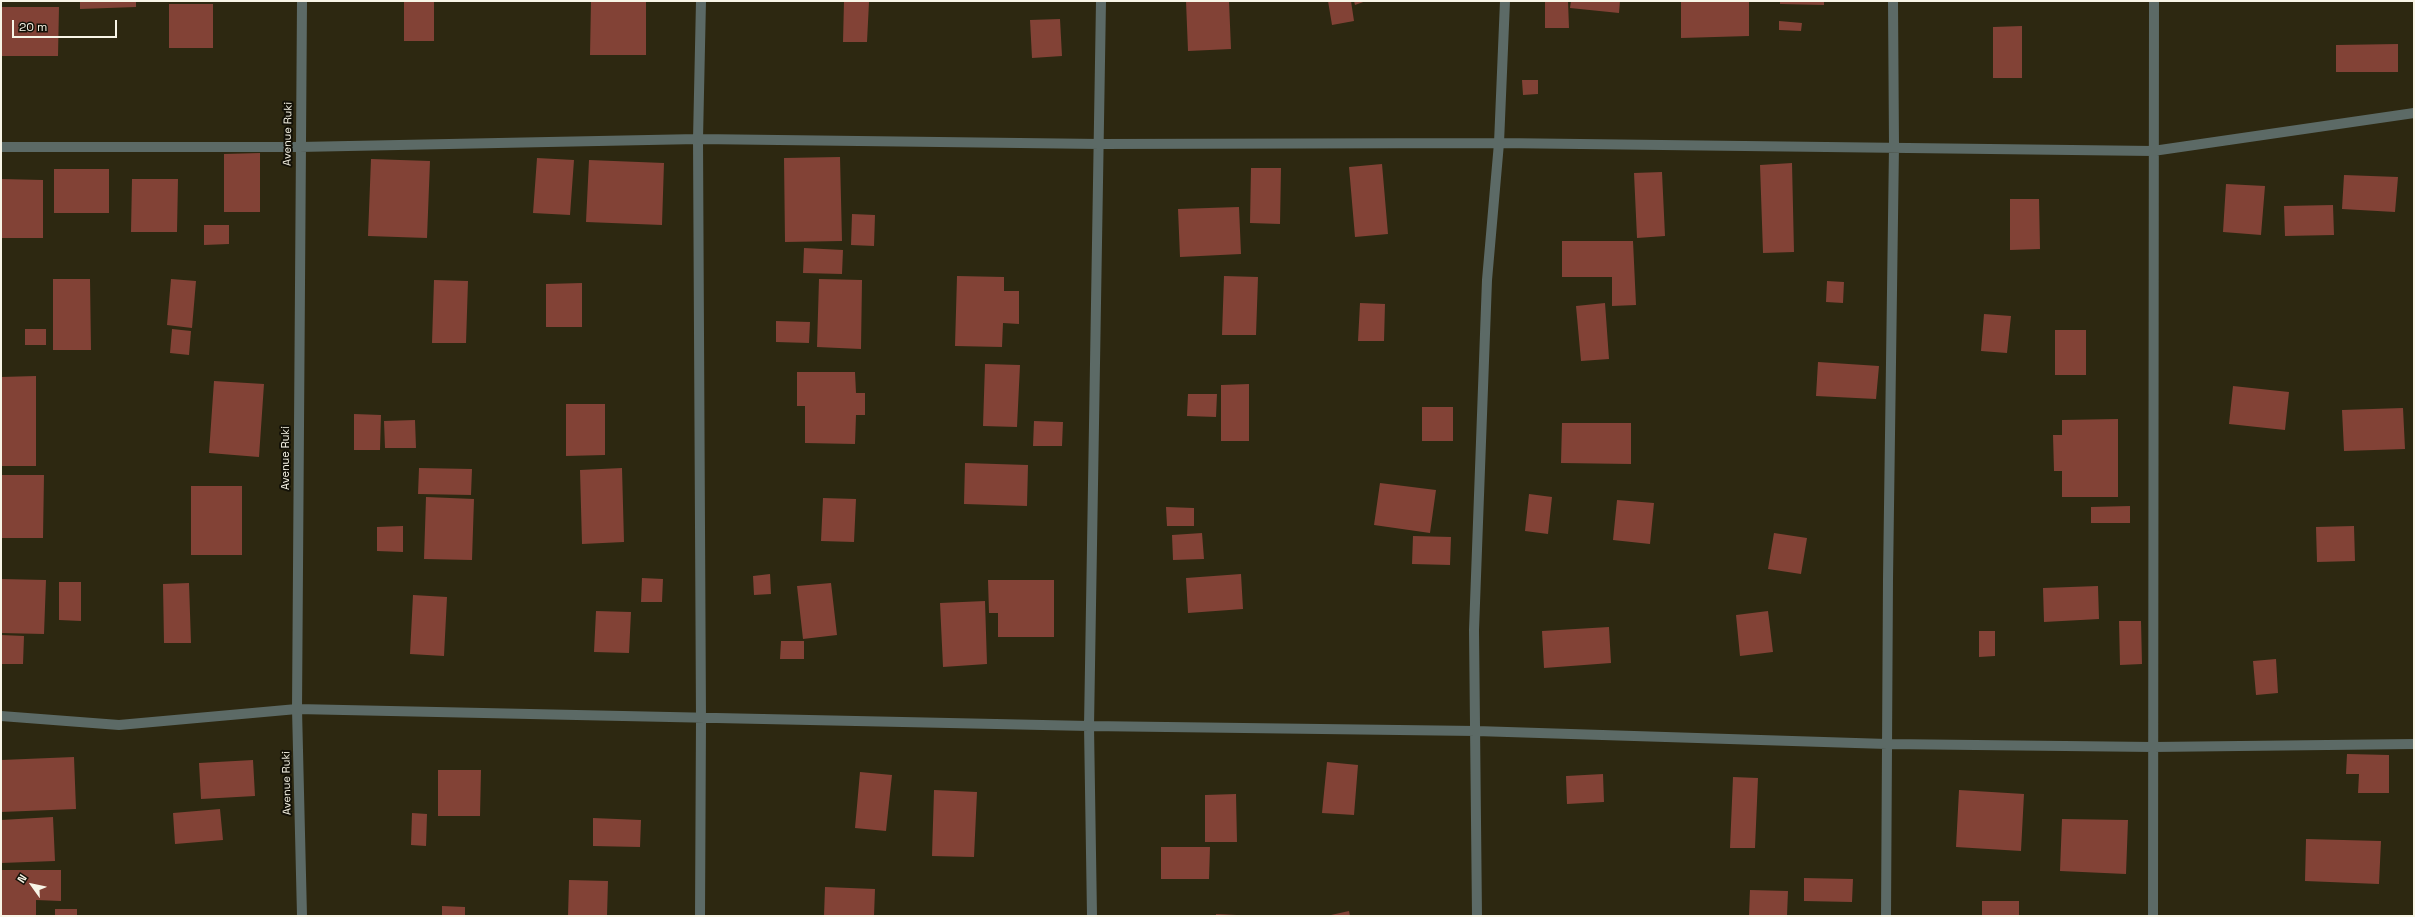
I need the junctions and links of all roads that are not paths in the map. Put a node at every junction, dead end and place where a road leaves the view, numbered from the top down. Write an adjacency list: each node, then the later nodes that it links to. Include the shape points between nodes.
1 (302, 1): 13 (street, Avenue Ruki)
2 (701, 1): 8 (street)
3 (1101, 1): 10 (street)
4 (1505, 1): 9 (street)
5 (1893, 1): 11 (street)
6 (2154, 1): 14 (street)
7 (2414, 113): 14 (street)
8 (698, 139): 10 (street); 13 (street); 17 (street)
9 (1499, 142): 10 (street); 11 (street); 19 (street, via 1487,280 1474,630)
10 (1100, 144): 18 (street)
11 (1894, 146): 14 (street); 20 (street)
12 (1, 147): 13 (street)
13 (299, 147): 15 (street, Avenue Ruki)
14 (2153, 151): 22 (street)
15 (297, 709): 16 (street, via 119,725); 17 (street); 23 (street, Avenue Ruki)
16 (1, 716)
17 (702, 719): 18 (street); 24 (street)
18 (1089, 726): 19 (street); 25 (street)
19 (1476, 731): 20 (street); 26 (street)
20 (1887, 744): 22 (street); 27 (street)
21 (2414, 744): 22 (street)
22 (2153, 747): 28 (street)
23 (302, 916)
24 (700, 916)
25 (1092, 916)
26 (1477, 916)
27 (1886, 916)
28 (2153, 916)

